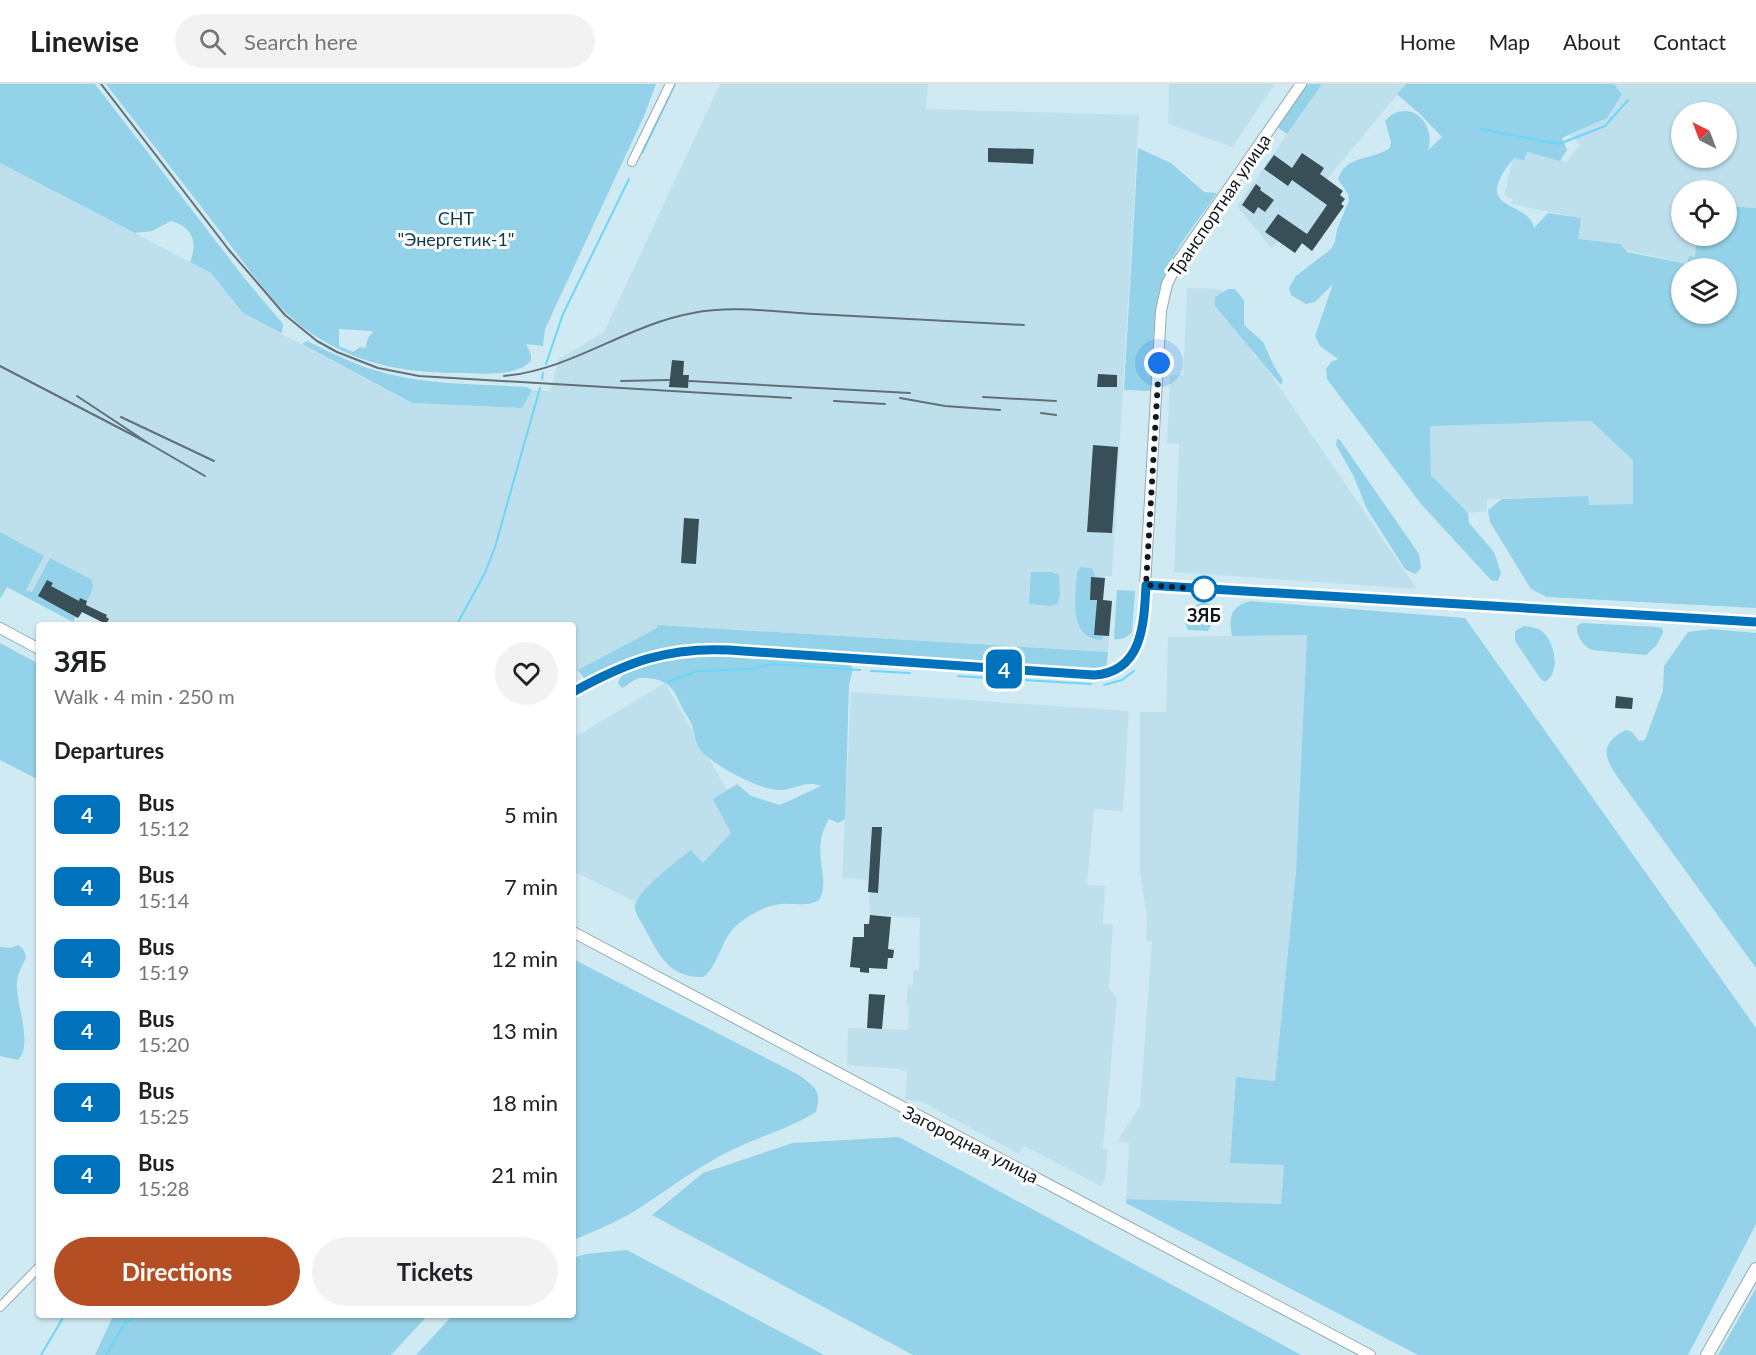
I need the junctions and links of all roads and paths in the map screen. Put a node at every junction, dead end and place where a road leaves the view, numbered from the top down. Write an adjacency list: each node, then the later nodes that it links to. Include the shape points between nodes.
1 (670, 84): 3 (street)
2 (1301, 84): 4 (street, Транспортная улица, via 1183,253 1167,284 1161,311)
3 (632, 162)
4 (1146, 585): 5 (street); 8 (street, Транспортная улица, via 1136,646 1126,662 1107,673 694,649 638,660)
5 (1756, 622)
6 (0, 628): 7 (street)
7 (36, 647)
8 (576, 691)
9 (576, 934): 13 (street, Загородная улица)
10 (1756, 1269): 14 (main road)
11 (36, 1270): 12 (street)
12 (0, 1307)
13 (1370, 1355)
14 (1707, 1355)

